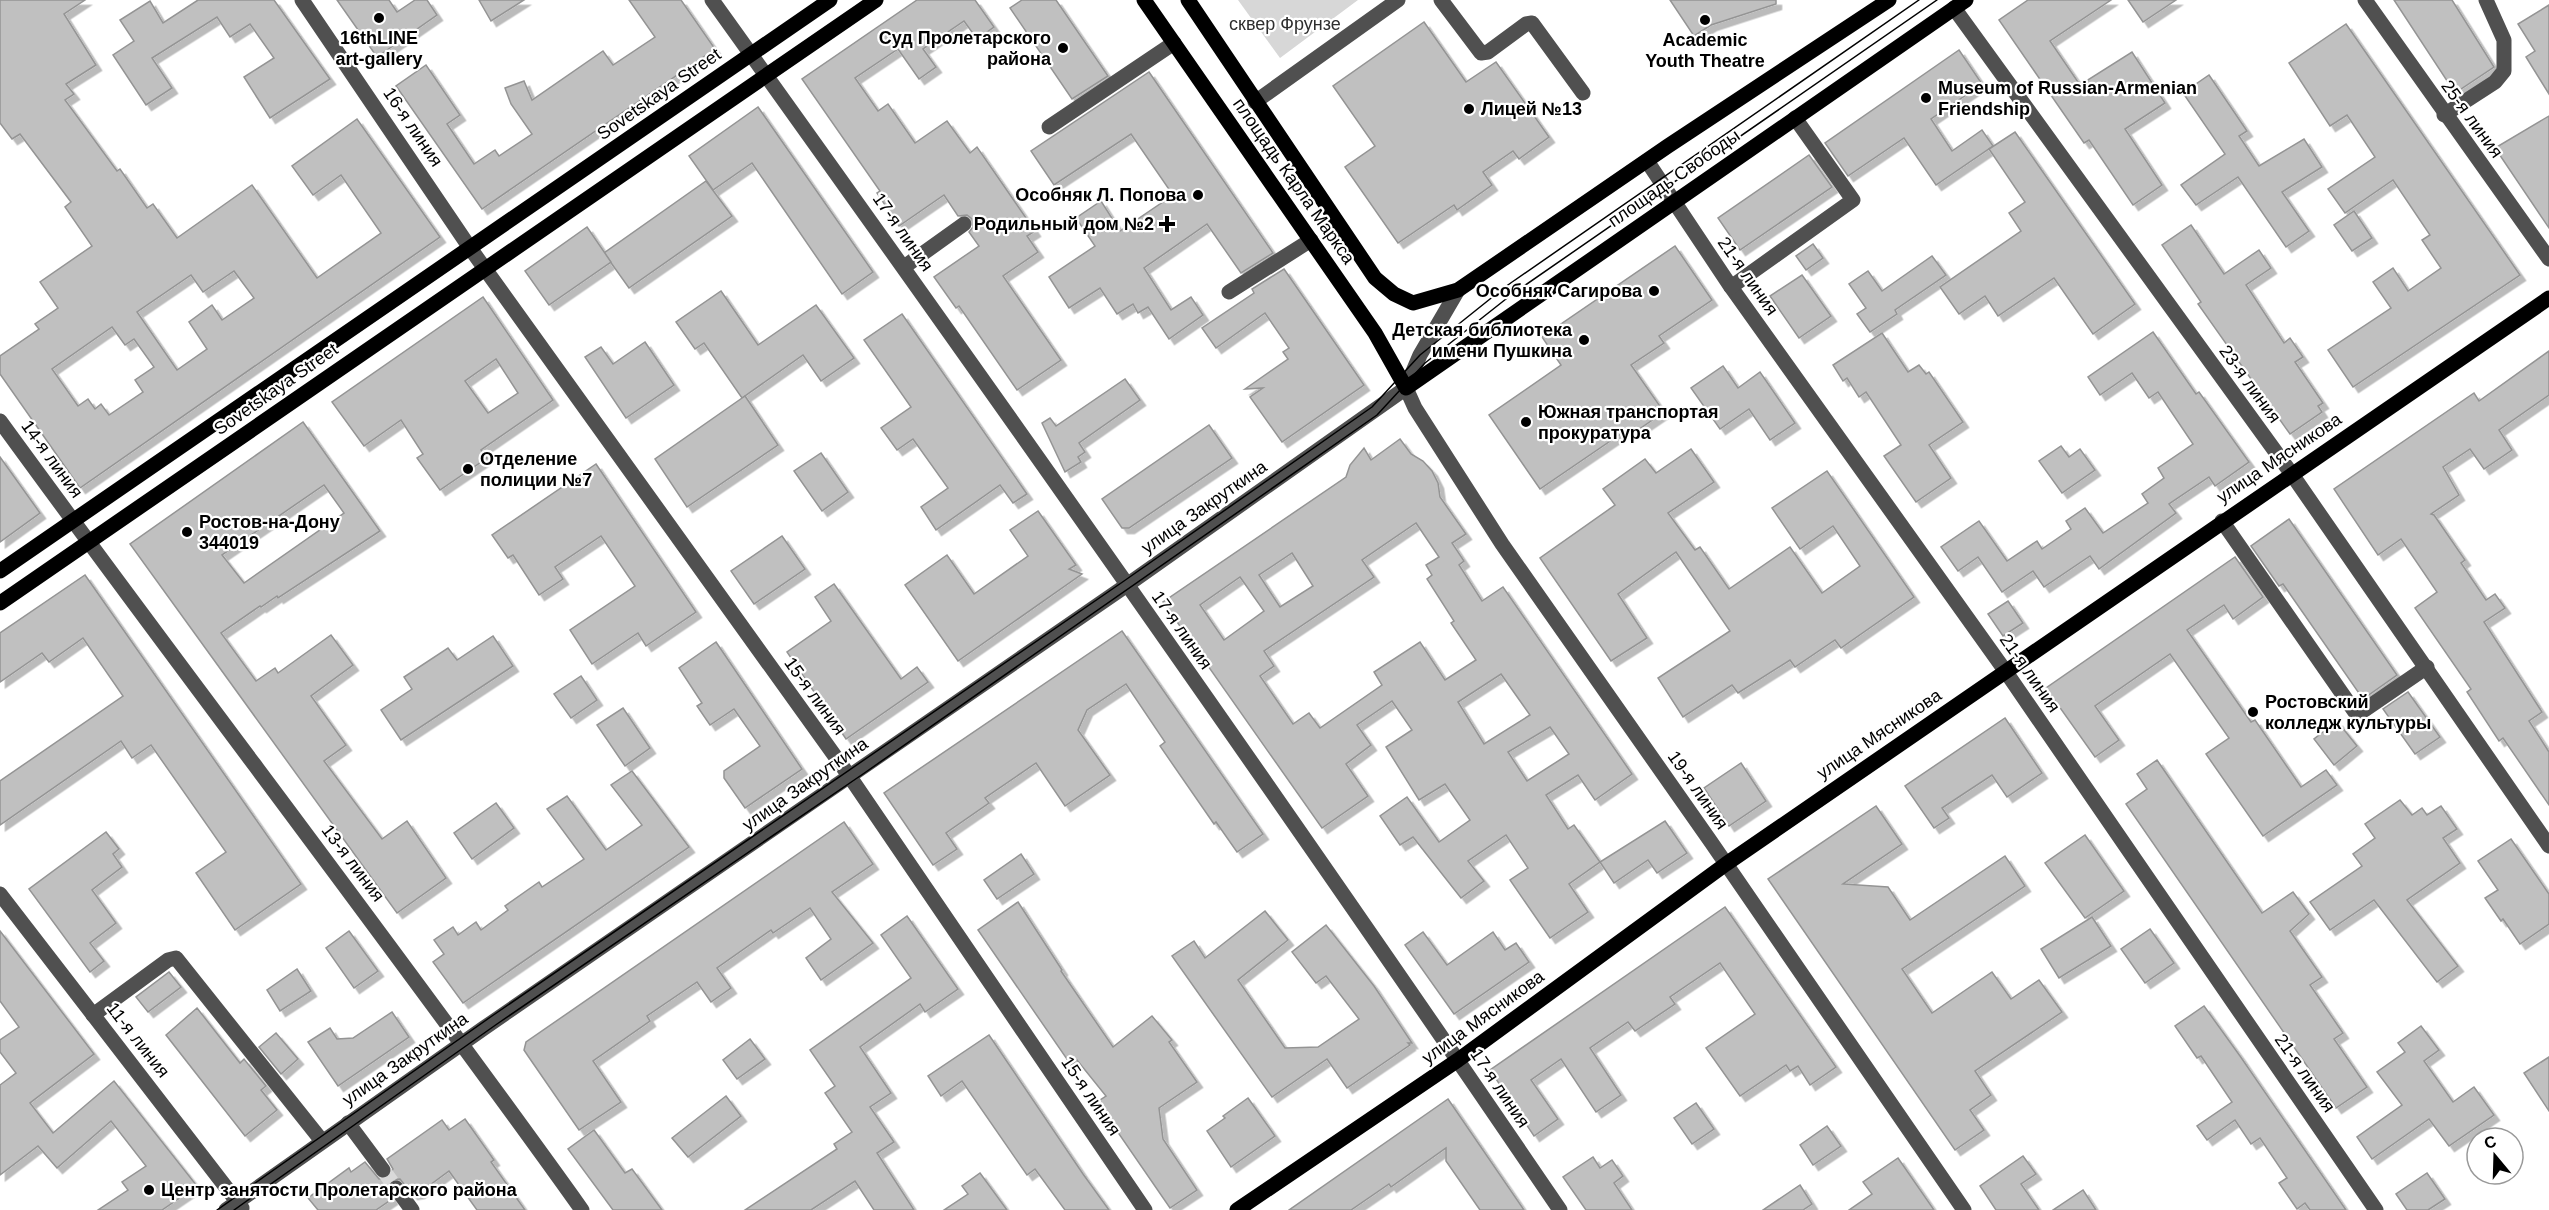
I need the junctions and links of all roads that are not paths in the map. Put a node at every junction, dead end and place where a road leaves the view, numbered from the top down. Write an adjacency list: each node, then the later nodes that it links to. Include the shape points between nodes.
1 (302, 0): 25 (street, 16-я линия)
2 (712, 0): 14 (street)
3 (830, 0): 14 (main road, Sovetskaya Street)
4 (876, 0): 15 (main road, Sovetskaya Street)
5 (1144, 0): 13 (main road, площадь Карла Маркса)
6 (1188, 0): 17 (main road, площадь Карла Маркса)
7 (1398, 0): 17 (street)
8 (1441, 0): 16 (street, via 1481,53 1532,23)
9 (1889, 0): 21 (main road, площадь Свободы)
10 (2365, 0): 18 (street, 25-я линия)
11 (2486, 0): 18 (street, via 2504,40 2504,71 2495,82)
12 (1960, 4): 19 (main road, площадь Свободы); 36 (street, 23-я линия)
13 (1174, 43): 20 (street); 24 (main road, площадь Карла Маркса)
14 (752, 54): 15 (street); 25 (main road, Sovetskaya Street)
15 (767, 75): 27 (street, 17-я линия); 28 (main road, Sovetskaya Street)
16 (1583, 93)
17 (1255, 102): 33 (main road, площадь Карла Маркса, via 1375,278)
18 (2445, 115): 26 (street, 25-я линия)
19 (1795, 118): 22 (main road, площадь Свободы); 29 (street, via 1853,200)
20 (1049, 126)
21 (1647, 161): 22 (street, 21-я линия); 30 (main road, площадь Свободы)
22 (1673, 202): 29 (street, 21-я линия); 34 (main road, площадь Свободы)
23 (964, 224): 27 (street)
24 (1311, 240): 31 (street); 34 (main road, площадь Карла Маркса, via 1376,333)
25 (470, 248): 28 (street); 37 (main road, Sovetskaya Street)
26 (2549, 259)
27 (903, 267): 41 (street, 17-я линия)
28 (486, 269): 39 (main road, Sovetskaya Street); 45 (street, 15-я линия)
29 (1731, 287): 44 (street, 21-я линия)
30 (1458, 290): 33 (main road, площадь Свободы); 34 (street)
31 (1229, 292)
32 (2549, 298): 36 (main road, улица Мясникова)
33 (1413, 303)
34 (1406, 388): 41 (street, улица Закруткина); 47 (street, 19-я линия, via 1502,544)
35 (0, 421): 37 (street, 14-я линия)
36 (2291, 473): 38 (main road, улица Мясникова); 43 (street, 23-я линия)
37 (73, 521): 39 (street); 40 (main road, Sovetskaya Street)
38 (2222, 521): 43 (street, via 2357,715); 44 (main road, улица Мясникова)
39 (88, 542): 42 (main road, Sovetskaya Street); 50 (street, 13-я линия)
40 (0, 571)
41 (1127, 585): 45 (street, улица Закруткина); 51 (street, 17-я линия)
42 (0, 603)
43 (2427, 667): 46 (street, 23-я линия)
44 (2006, 672): 47 (main road, улица Мясникова); 63 (street, 21-я линия)
45 (850, 777): 50 (street, улица Закруткина); 59 (street, 15-я линия)
46 (2549, 846)
47 (1725, 864): 51 (main road, улица Мясникова); 62 (street, 19-я линия)
48 (0, 894): 49 (street, 11-я линия)
49 (93, 1015): 53 (street, via 176,958); 56 (street, 11-я линия)
50 (463, 1043): 52 (street, улица Закруткина); 58 (street, 13-я линия)
51 (1458, 1060): 60 (main road, улица Мясникова); 61 (street, 17-я линия)
52 (348, 1122): 53 (street, улица Закруткина); 54 (street)
53 (322, 1141): 56 (street, улица Закруткина)
54 (383, 1170)
55 (396, 1188): 57 (street)
56 (236, 1207)
57 (412, 1210)
58 (582, 1210)
59 (1145, 1210)
60 (1237, 1210)
61 (1560, 1210)
62 (1964, 1210)
63 (2376, 1210)

